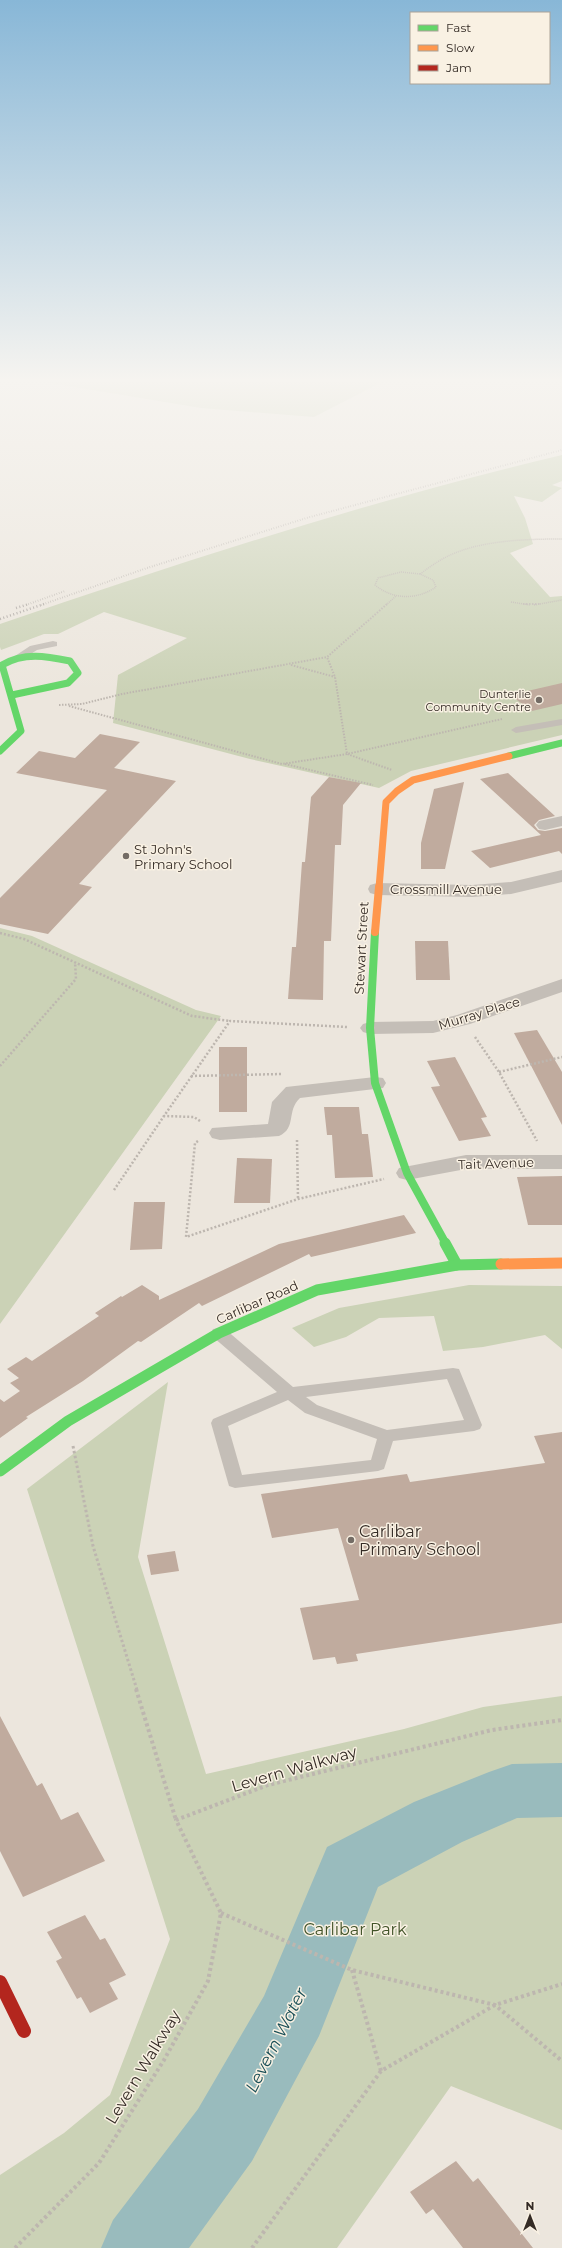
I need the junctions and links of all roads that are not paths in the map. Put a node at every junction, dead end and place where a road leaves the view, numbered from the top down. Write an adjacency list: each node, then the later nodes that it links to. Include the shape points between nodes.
1 (53, 644): 2 (lane, via 38,645)
2 (17, 658): 3 (street, via 7,660 2,665); 3 (street, via 48,656 70,661 78,673 68,683 43,690)
3 (12, 694): 7 (street, via 21,731)
4 (562, 722): 5 (lane)
5 (516, 730)
6 (562, 743): 11 (street, Stewart Street, via 413,780 398,791 386,802)
7 (0, 750)
8 (562, 821): 9 (street)
9 (545, 825)
10 (562, 876): 11 (street, Crossmill Avenue, via 511,888 472,891)
11 (377, 889): 13 (street, Stewart Street)
12 (562, 985): 13 (street, Murray Place, via 463,1020 432,1027)
13 (370, 1028): 14 (street, Stewart Street)
14 (375, 1083): 15 (street, via 294,1092 283,1102 278,1128 271,1131); 17 (street, Stewart Street)
15 (220, 1133)
16 (555, 1162): 17 (street, Tait Avenue, via 466,1162)
17 (407, 1173): 19 (street, Stewart Street)
18 (562, 1263): 19 (street, Carlibar Road)
19 (457, 1265): 20 (street, Carlibar Road, via 317,1290)
20 (219, 1333): 21 (lane); 23 (street, Carlibar Road, via 68,1421)
21 (290, 1393): 22 (lane, via 311,1409); 22 (lane, via 453,1374 474,1425); 22 (lane, via 219,1423 235,1482 378,1465)
22 (386, 1436)
23 (0, 1471)
24 (0, 1982): 25 (street)
25 (24, 2031)

